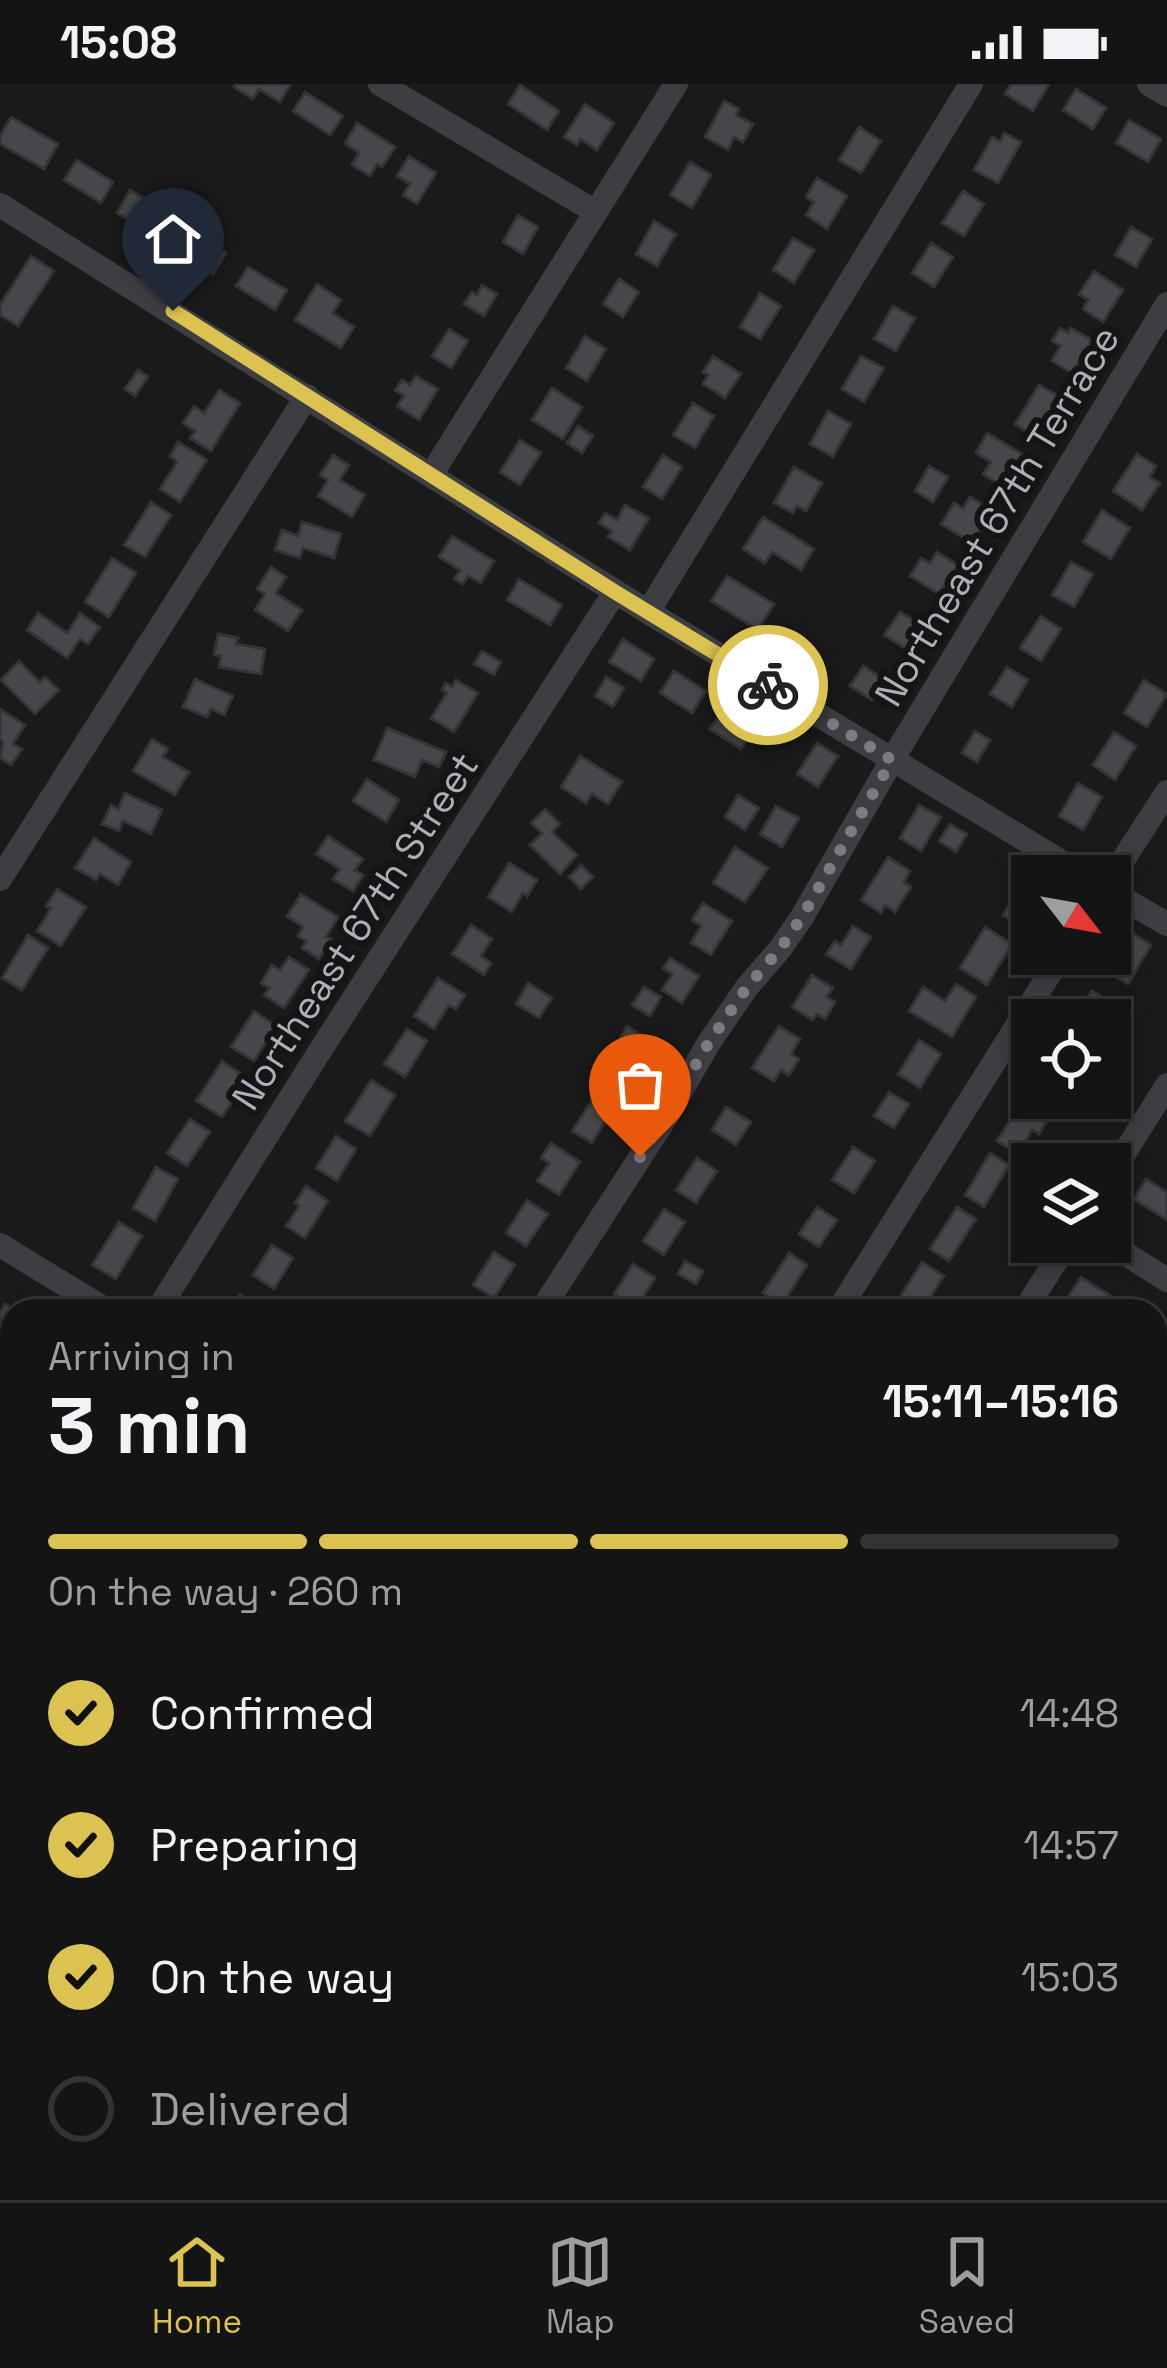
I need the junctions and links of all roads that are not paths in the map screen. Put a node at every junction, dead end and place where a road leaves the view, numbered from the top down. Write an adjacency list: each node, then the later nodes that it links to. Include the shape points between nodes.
1 (380, 84): 7 (street)
2 (676, 84): 7 (street)
3 (970, 84): 12 (street)
4 (1149, 84): 5 (street)
5 (1167, 95)
6 (0, 205): 9 (street)
7 (596, 212): 10 (street)
8 (1167, 304): 13 (street, Northeast 67th Terrace)
9 (307, 396): 10 (street); 17 (street)
10 (431, 475): 11 (street)
11 (615, 592): 12 (street); 28 (street, Northeast 67th Street)
12 (648, 612): 13 (street)
13 (892, 760): 15 (street); 29 (street, Northeast 67th Terrace, via 802,917 708,1044)
14 (1167, 791): 16 (street)
15 (1049, 855)
16 (1126, 855)
17 (0, 879)
18 (1131, 903): 19 (street)
19 (1167, 924)
20 (1049, 975): 30 (street)
21 (1167, 1085): 22 (street)
22 (1131, 1143)
23 (0, 1245): 27 (street)
24 (1131, 1257): 26 (street)
25 (1055, 1263): 31 (street)
26 (1167, 1280)
27 (88, 1299)
28 (165, 1299)
29 (549, 1299)
30 (846, 1299)
31 (1032, 1299)

